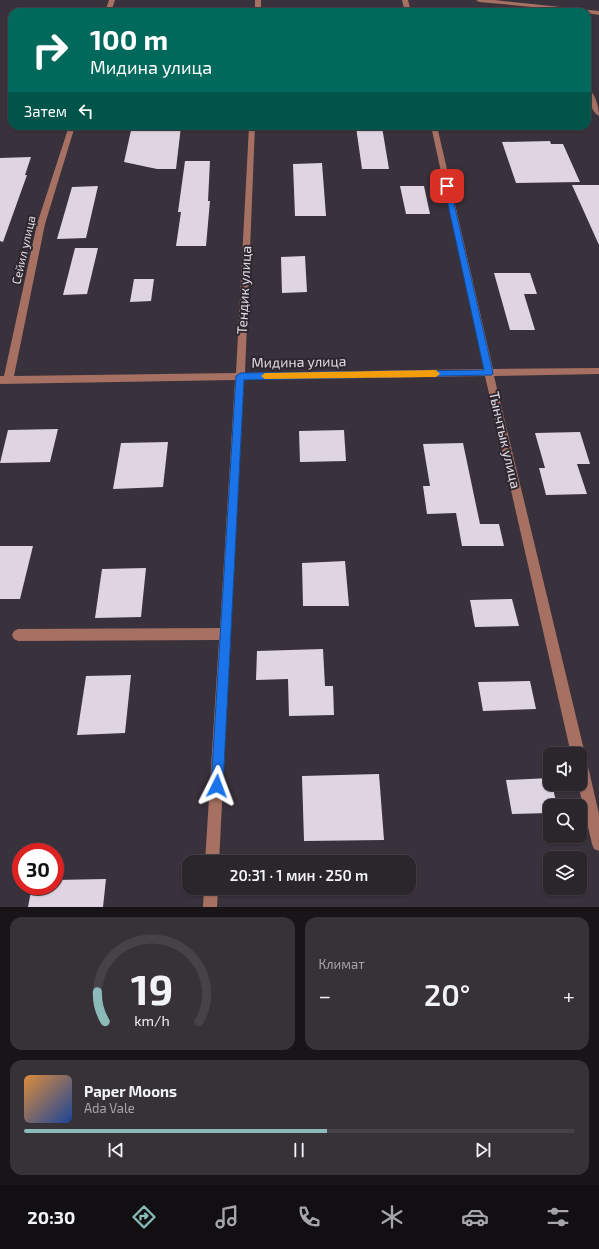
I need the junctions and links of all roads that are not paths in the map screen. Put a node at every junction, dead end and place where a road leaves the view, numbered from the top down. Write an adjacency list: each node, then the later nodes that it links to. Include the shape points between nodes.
1 (479, 0): 2 (street)
2 (533, 8)
3 (591, 98): 4 (street)
4 (599, 114)
5 (71, 130): 11 (street, Сейил улица, via 41,224)
6 (252, 130): 10 (street, Тендик улица)
7 (435, 130): 9 (street, Тынчтык улица)
8 (599, 371): 9 (street, Мидина улица)
9 (489, 373): 10 (street, Мидина улица); 14 (street, Тынчтык улица)
10 (240, 376): 11 (street, Мидина улица); 12 (street, Тендик улица)
11 (4, 381)
12 (225, 634): 13 (street); 17 (street, Тендик улица)
13 (18, 635)
14 (576, 747)
15 (587, 791): 16 (street)
16 (599, 844)
17 (212, 855)
18 (211, 895): 19 (street)
19 (210, 907)

